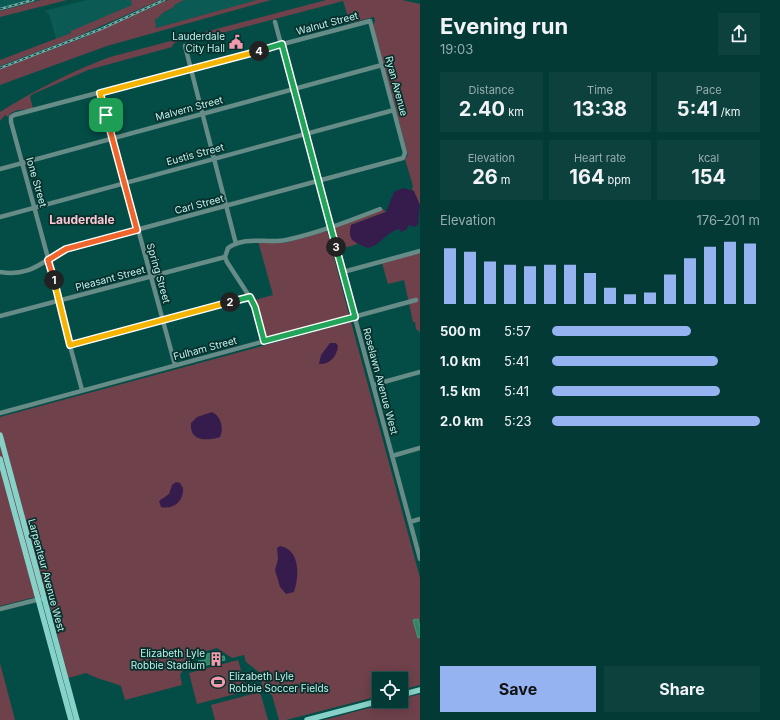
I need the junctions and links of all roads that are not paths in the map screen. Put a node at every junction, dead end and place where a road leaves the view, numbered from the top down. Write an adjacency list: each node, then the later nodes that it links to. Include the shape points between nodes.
1 (370, 21): 3 (street, Walnut Street); 5 (street, Ryan Avenue)
2 (275, 22): 3 (street, Roselawn Avenue West)
3 (282, 44): 6 (street, Walnut Street); 7 (street, Roselawn Avenue West)
4 (185, 46): 6 (street)
5 (382, 65): 7 (street, Malvern Street); 9 (street, Ryan Avenue)
6 (191, 69): 8 (street, Walnut Street); 10 (street)
7 (294, 89): 10 (street, Malvern Street); 12 (street, Roselawn Avenue West)
8 (100, 93): 11 (street, Walnut Street); 13 (street, Spring Street)
9 (394, 110): 12 (street, Eustis Street); 14 (street, Ryan Avenue)
10 (203, 113): 13 (street, Malvern Street); 15 (street)
11 (11, 117): 16 (street, Ione Street)
12 (306, 134): 15 (street, Eustis Street); 18 (street, Roselawn Avenue West)
13 (112, 138): 16 (street, Malvern Street); 19 (street, Spring Street)
14 (405, 156): 18 (street, Carl Street)
15 (214, 158): 19 (street, Eustis Street); 20 (street)
16 (22, 163): 17 (street, Malvern Street); 21 (street, Ione Street)
17 (0, 169)
18 (318, 180): 20 (street, Carl Street); 24 (street, Roselawn Avenue West)
19 (124, 183): 21 (street, Eustis Street); 25 (street, Spring Street)
20 (226, 206): 25 (street, Carl Street); 26 (street)
21 (34, 207): 23 (street, Eustis Street); 29 (street, Ione Street)
22 (380, 208): 24 (street)
23 (0, 217)
24 (333, 227): 26 (street, via 284,240 254,240); 31 (street, Roselawn Avenue West)
25 (137, 230): 29 (street, Carl Street, via 66,249); 32 (street, Spring Street)
26 (236, 244): 28 (street, via 228,248)
27 (420, 251): 31 (street)
28 (225, 257): 32 (street, Pleasant Street); 33 (street)
29 (48, 260): 30 (street, Carl Street, via 27,271); 35 (street, Ione Street)
30 (0, 272)
31 (343, 272): 37 (street, Roselawn Avenue West)
32 (150, 276): 35 (street, Pleasant Street); 38 (street, Spring Street)
33 (250, 297): 38 (street); 39 (street)
34 (416, 300): 37 (street, Fulham Street)
35 (58, 301): 36 (street, Pleasant Street); 40 (street, Ione Street)
36 (0, 316)
37 (355, 317): 39 (street, Fulham Street); 43 (street, Roselawn Avenue West)
38 (164, 320): 40 (street); 41 (street, Spring Street)
39 (264, 341): 41 (street, Fulham Street)
40 (70, 345): 44 (street, Ione Street)
41 (175, 365): 44 (street, Fulham Street)
42 (420, 372): 43 (street)
43 (373, 385): 48 (street, Roselawn Avenue West)
44 (82, 390): 45 (street, Fulham Street)
45 (0, 413)
46 (0, 435): 53 (main road, Larpenteur Avenue West)
47 (420, 448): 48 (street)
48 (392, 456): 51 (street, Roselawn Avenue West)
49 (0, 459): 53 (main road, Larpenteur Avenue West)
50 (420, 519): 51 (street)
51 (410, 522): 52 (street, Roselawn Avenue West)
52 (420, 559)
53 (41, 599): 54 (street); 58 (main road, Larpenteur Avenue West)
54 (0, 609)
55 (420, 690): 56 (main road)
56 (408, 693)
57 (372, 703): 61 (main road)
58 (72, 712): 59 (main road, Larpenteur Avenue West); 60 (main road, Larpenteur Avenue West)
59 (71, 720)
60 (77, 720)
61 (307, 720)

